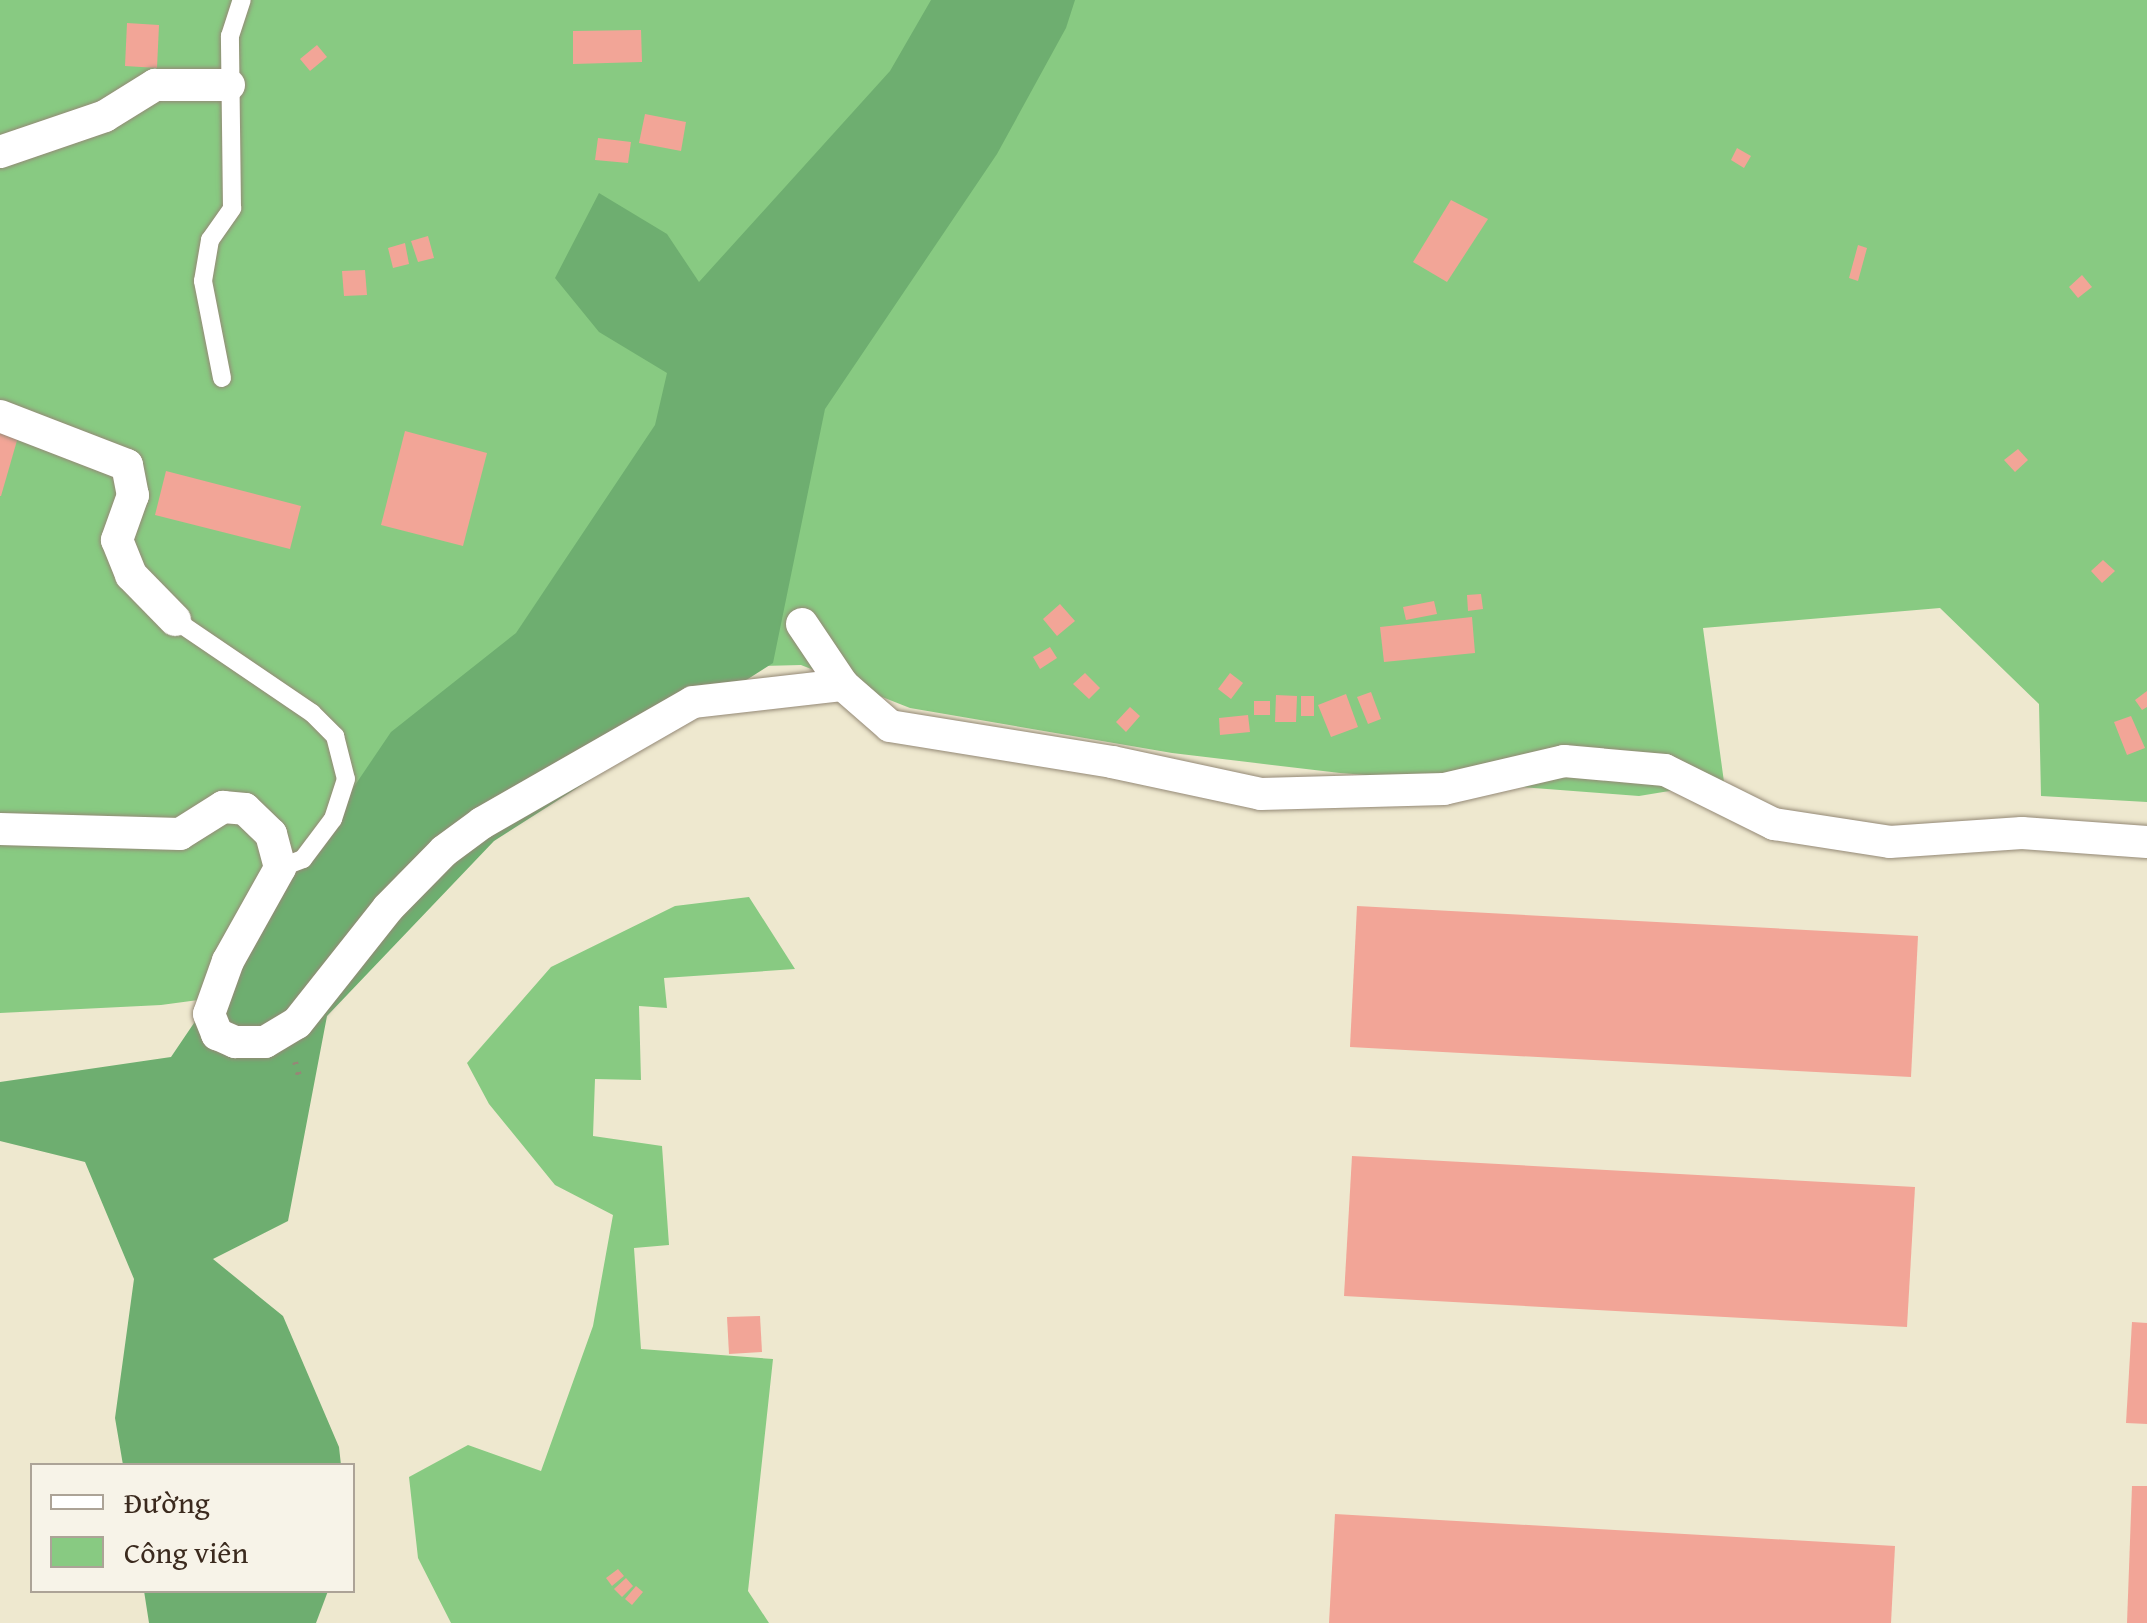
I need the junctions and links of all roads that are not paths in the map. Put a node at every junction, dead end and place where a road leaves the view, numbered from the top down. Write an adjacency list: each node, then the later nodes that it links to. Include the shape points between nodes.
1 (242, 0): 2 (lane, via 230,36)
2 (229, 85): 3 (street, via 156,86 105,116); 4 (lane, via 232,208 210,240 202,281)
3 (0, 152)
4 (222, 378)
5 (0, 416): 6 (street, via 127,465 132,495 117,540 131,575)
6 (176, 620): 11 (lane, via 336,736 346,779 333,819 303,859)
7 (802, 624): 8 (street)
8 (843, 685): 10 (street, via 890,726 1261,794 1444,789 1564,761 1666,770 1774,824 1890,842 2022,833); 11 (street, via 694,702 557,779 444,851 388,908 296,1023 265,1042 235,1042 217,1034 209,1014 214,993)
9 (0, 829): 11 (street, via 180,834 223,807 246,809 271,834)
10 (2147, 842)
11 (280, 868)

